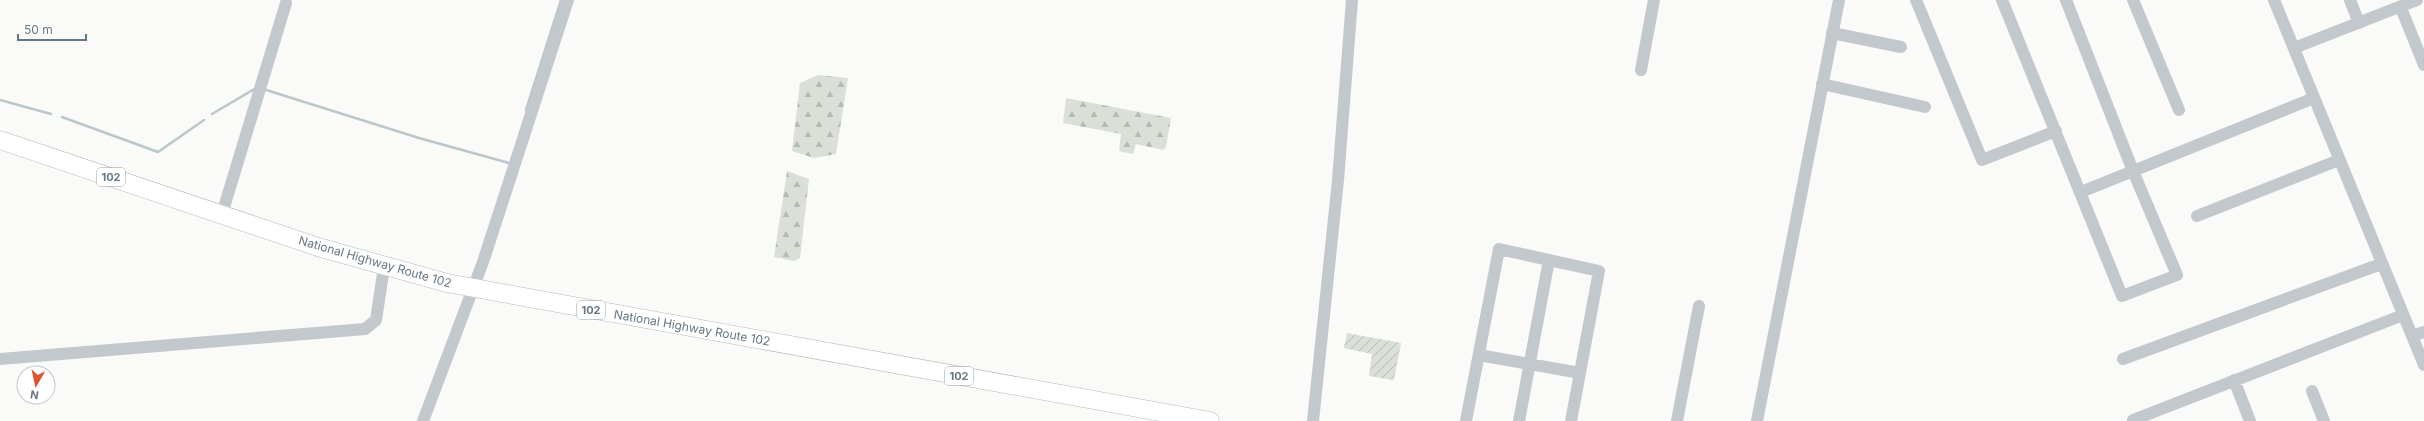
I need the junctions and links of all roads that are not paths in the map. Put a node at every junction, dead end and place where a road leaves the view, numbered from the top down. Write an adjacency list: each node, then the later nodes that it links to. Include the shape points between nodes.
1 (568, 0): 34 (street, via 518,160)
2 (1352, 0): 50 (street, via 1338,180)
3 (1654, 0): 19 (street)
4 (1839, 0): 15 (street)
5 (1916, 0): 24 (street, via 1982,160)
6 (2002, 0): 24 (street)
7 (2066, 0): 27 (street)
8 (2133, 0): 23 (street)
9 (2274, 0): 17 (street)
10 (2350, 0): 14 (street)
11 (2417, 0): 13 (street)
12 (286, 3): 29 (street)
13 (2401, 8): 14 (street); 18 (street)
14 (2359, 23): 17 (street)
15 (1832, 33): 16 (street); 20 (street)
16 (1901, 47)
17 (2294, 48): 21 (street)
18 (2424, 65)
19 (1641, 70)
20 (1822, 84): 22 (street); 55 (street)
21 (2314, 98): 26 (street); 27 (street)
22 (1925, 107)
23 (2179, 110)
24 (2056, 131): 28 (street)
25 (0, 140): 29 (highway, National Highway Route 102 / 102)
26 (2339, 160): 30 (street); 32 (street)
27 (2133, 171): 28 (street); 28 (street, via 2177,275 2122,296)
28 (2081, 192)
29 (222, 214): 33 (highway, National Highway Route 102 / 102)
30 (2197, 216)
31 (1549, 260): 39 (street, via 1499,249); 42 (street); 44 (street, via 1599,271)
32 (2381, 264): 36 (street); 41 (street)
33 (384, 267): 34 (highway, National Highway Route 102 / 102); 40 (street, via 376,320 365,329)
34 (473, 289): 48 (street); 49 (highway, National Highway Route 102 / 102)
35 (1699, 306): 54 (street)
36 (2404, 316): 38 (street); 45 (street)
37 (2424, 332): 38 (street)
38 (2418, 342): 43 (street)
39 (1479, 354): 42 (street); 51 (street)
40 (0, 359)
41 (2123, 359)
42 (1529, 363): 44 (street); 52 (street)
43 (2424, 365)
44 (1580, 373): 53 (street)
45 (2234, 380): 47 (street); 56 (street)
46 (2312, 391): 57 (street)
47 (2133, 420)
48 (423, 421)
49 (1210, 421)
50 (1313, 421)
51 (1466, 421)
52 (1519, 421)
53 (1571, 421)
54 (1677, 421)
55 (1757, 421)
56 (2250, 421)
57 (2324, 421)

